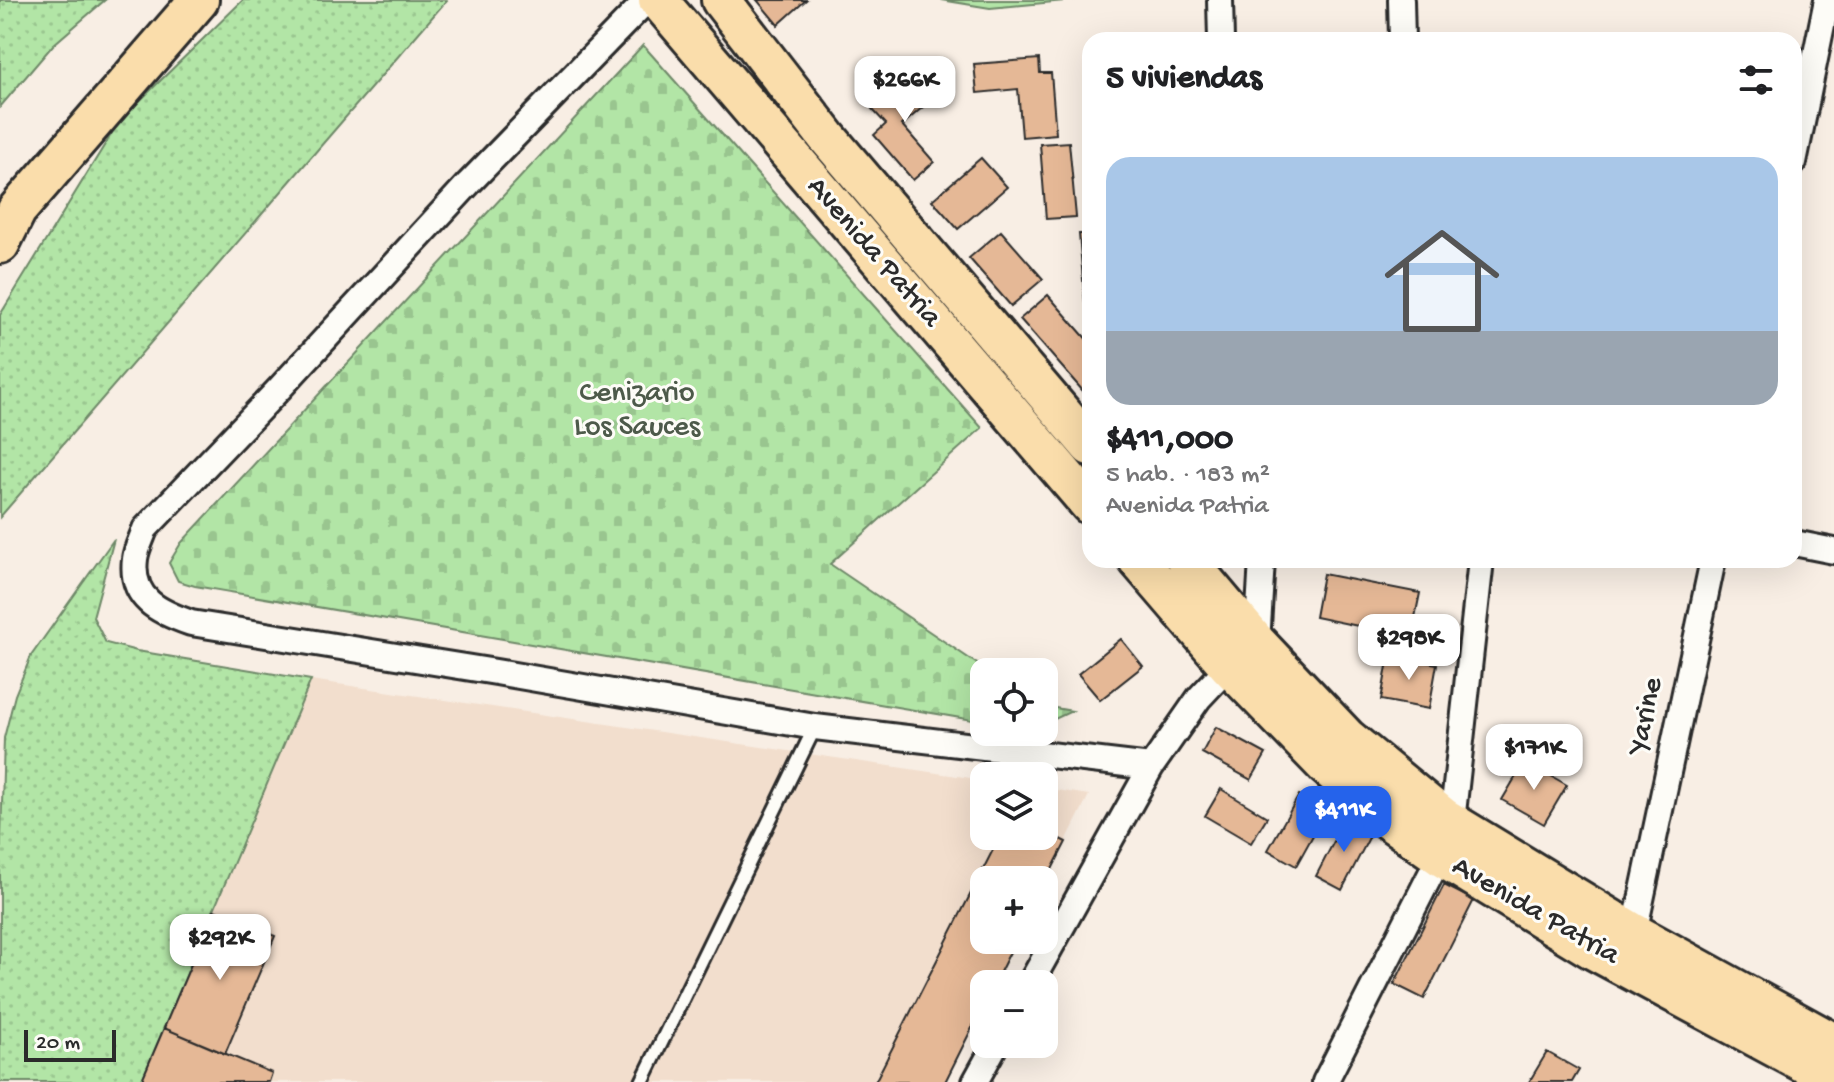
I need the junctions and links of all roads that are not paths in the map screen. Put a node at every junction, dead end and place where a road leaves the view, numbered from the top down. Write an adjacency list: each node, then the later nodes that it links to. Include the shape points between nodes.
1 (199, 0): 11 (main road, via 17,210)
2 (647, 0): 22 (street, via 145,529 135,559 136,586 159,611 191,623)
3 (658, 0): 13 (main road, Avenida Patria)
4 (721, 0): 12 (main road, Avenida Patria, via 827,137)
5 (1220, 0): 8 (street)
6 (1401, 0): 9 (street)
7 (1827, 0): 10 (street)
8 (1221, 32)
9 (1402, 32)
10 (1802, 123)
11 (0, 244)
12 (1082, 437)
13 (1082, 496)
14 (1802, 545): 15 (street)
15 (1834, 551)
16 (1147, 568): 21 (main road, Avenida Patria)
17 (1192, 568): 21 (main road, Avenida Patria)
18 (1260, 568): 21 (street)
19 (1480, 568): 24 (street)
20 (1711, 568): 25 (street, Yarine)
21 (1243, 654): 23 (street, via 1199,698); 24 (main road, Avenida Patria, via 1327,767 1388,820)
22 (815, 727): 23 (street); 30 (lane)
23 (1151, 767): 26 (street)
24 (1446, 839): 25 (main road, Avenida Patria); 29 (main road, Avenida Patria, via 1592,949); 32 (street)
25 (1634, 933): 27 (main road, Avenida Patria)
26 (1038, 970)
27 (1834, 1043)
28 (988, 1058): 31 (street)
29 (1834, 1079)
30 (642, 1082)
31 (975, 1082)
32 (1325, 1082)

